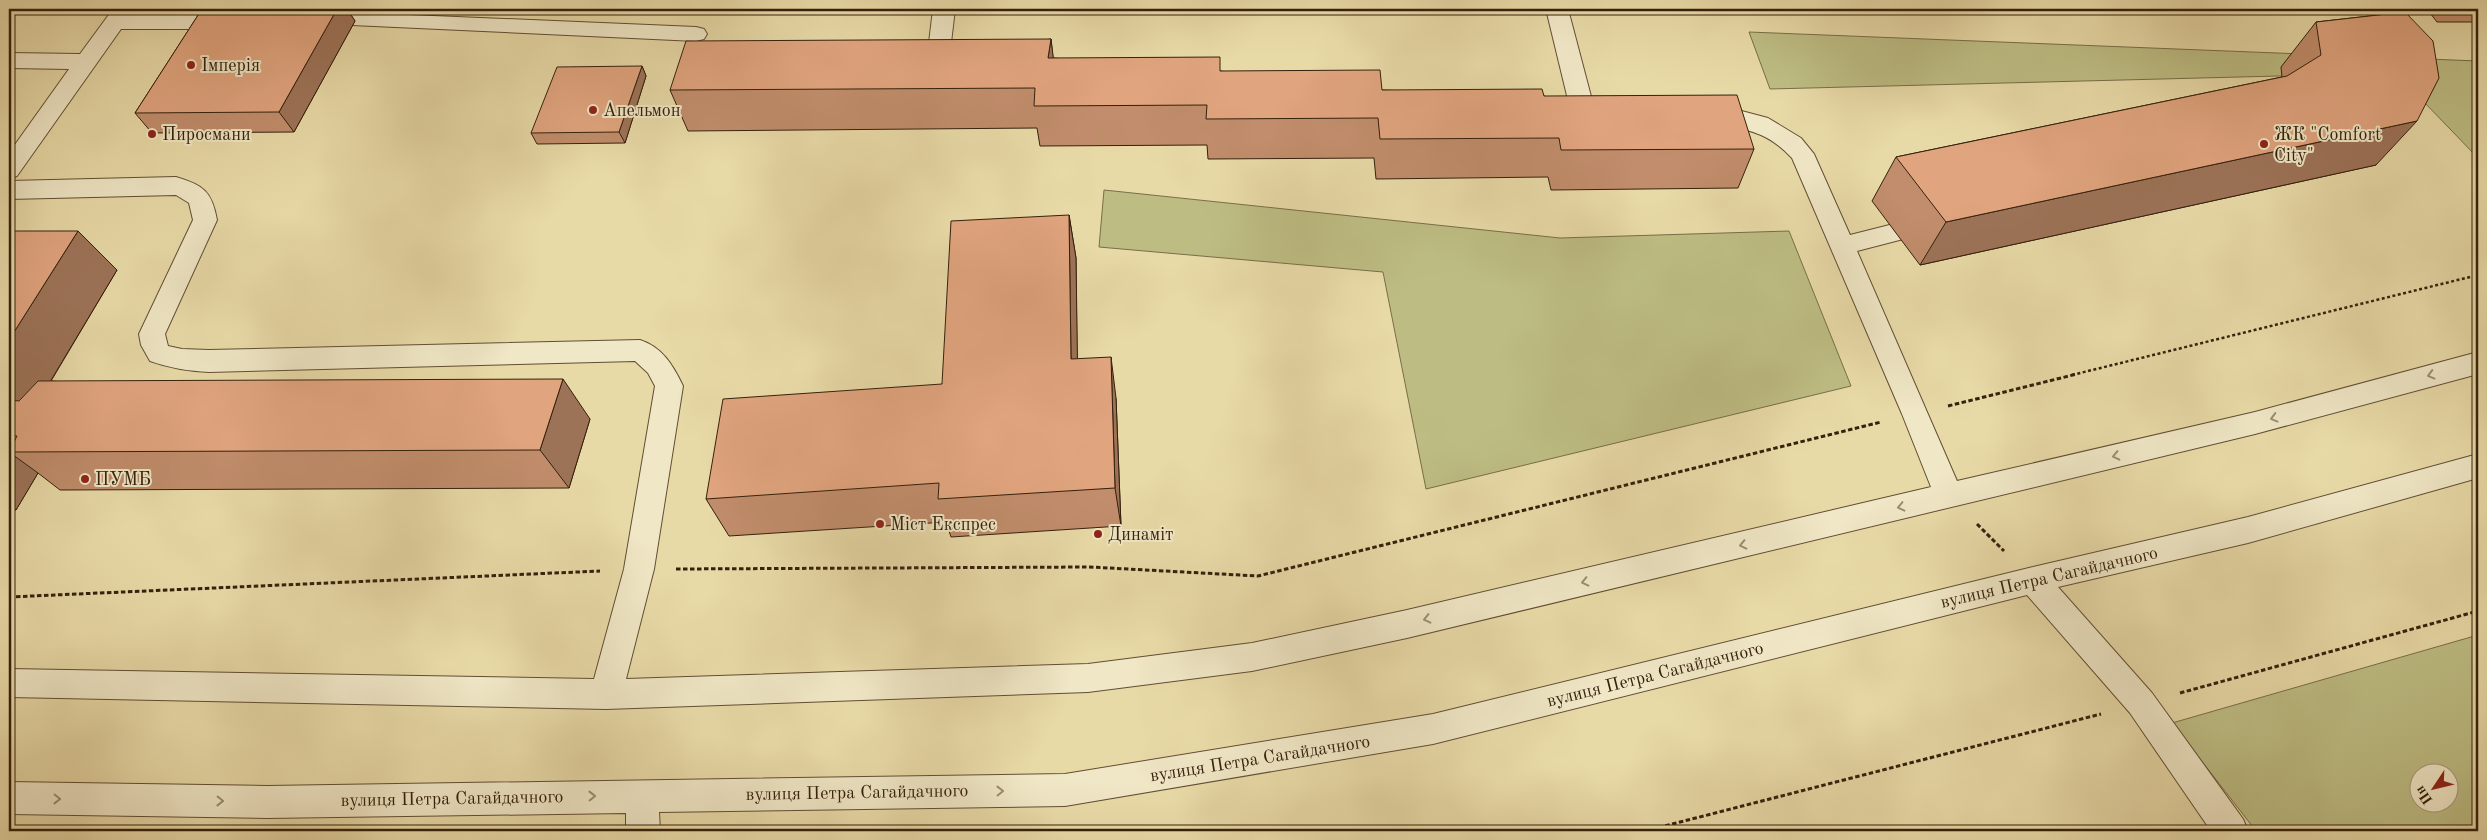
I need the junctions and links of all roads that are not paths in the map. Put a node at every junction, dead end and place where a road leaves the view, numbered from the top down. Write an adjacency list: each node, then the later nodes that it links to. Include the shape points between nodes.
1 (944, 9): 9 (street)
2 (1557, 9): 10 (street)
3 (120, 15): 5 (street); 8 (street)
4 (333, 16): 6 (street)
5 (251, 21)
6 (696, 34)
7 (9, 60): 8 (street)
8 (85, 62): 12 (street)
9 (937, 68)
10 (1581, 104)
11 (1686, 113): 15 (street, via 1734,117 1777,132 1792,141 1802,154)
12 (9, 170)
13 (9, 190): 21 (street, via 176,186 196,195 205,220 152,334 159,354 182,360 209,361 640,350 655,360 669,386 639,569)
14 (1957, 217): 15 (street)
15 (1842, 246): 18 (street)
16 (2478, 363): 18 (street, one-way to 18, via 2255,423)
17 (2478, 466): 19 (street, вулиця Петра Сагайдачного, via 2248,530)
18 (1949, 496): 21 (street, one-way to 21, via 1407,624 1252,657 1088,678)
19 (2033, 580): 22 (street, вулиця Петра Сагайдачного, one-way to 19, via 1065,790 1433,729); 25 (street, via 2141,703)
20 (9, 683): 21 (street)
21 (606, 694)
22 (642, 795): 23 (street, вулиця Петра Сагайдачного, one-way to 22, via 267,802); 24 (street)
23 (9, 798)
24 (643, 831)
25 (2231, 831)

